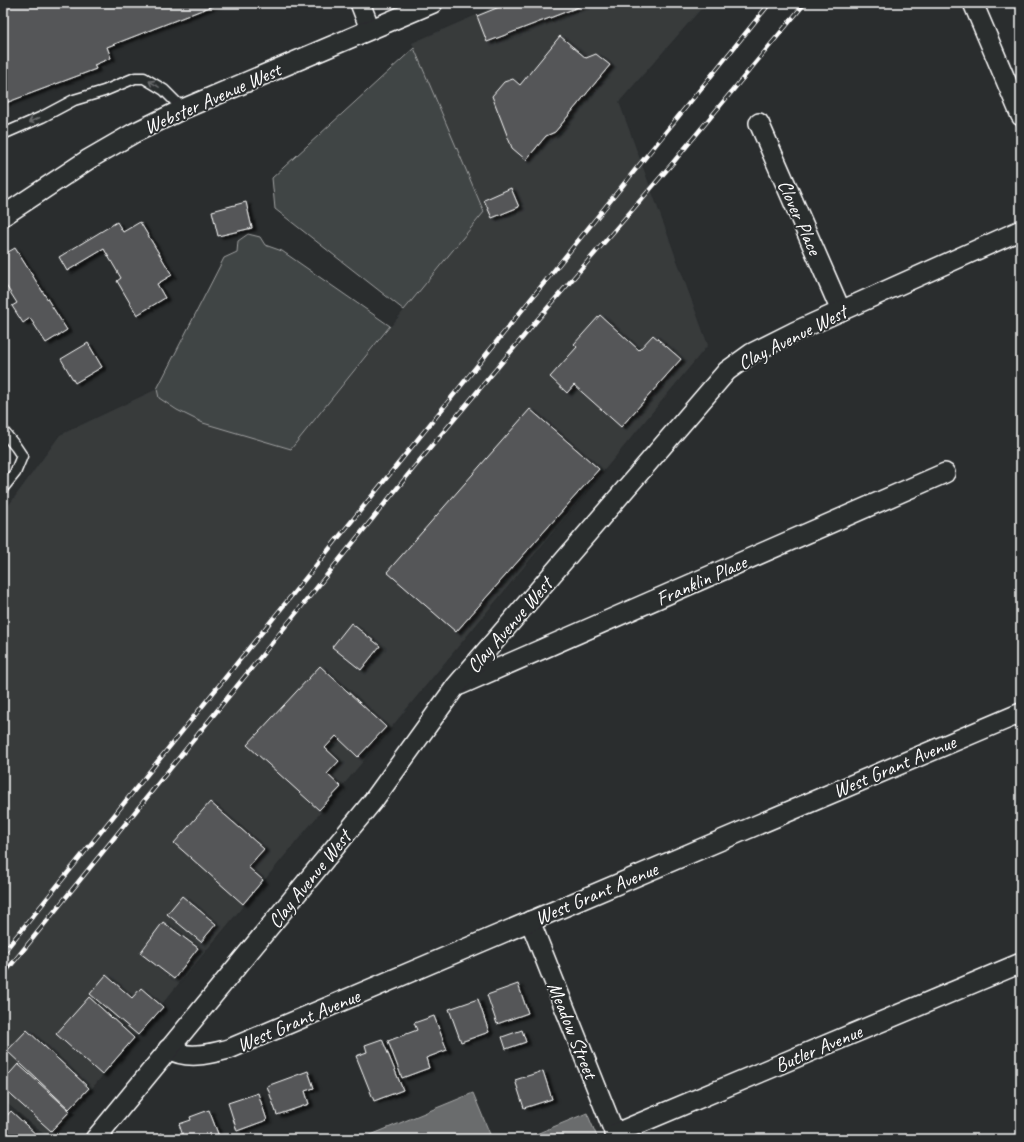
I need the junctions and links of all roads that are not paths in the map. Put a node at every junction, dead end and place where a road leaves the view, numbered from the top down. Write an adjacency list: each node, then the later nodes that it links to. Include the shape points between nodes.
1 (360, 3): 4 (street)
2 (432, 3): 4 (street, Webster Avenue West)
3 (973, 3): 6 (street)
4 (370, 30): 5 (street, Webster Avenue West)
5 (184, 109): 8 (lane, one-way to 8, via 164,90 144,78 135,78 74,100); 9 (street, Webster Avenue West, via 134,133 89,159)
6 (1021, 116)
7 (758, 123): 11 (street, Clover Place)
8 (3, 134)
9 (3, 216)
10 (1021, 230): 11 (street, Clay Avenue West)
11 (841, 311): 15 (street, Clay Avenue West, via 752,353 727,371)
12 (3, 431): 14 (lane, via 22,456 15,473)
13 (945, 474): 15 (street, Franklin Place)
14 (3, 488)
15 (456, 686): 19 (street, Clay Avenue West, via 373,801)
16 (1021, 712): 17 (street, West Grant Avenue)
17 (530, 921): 19 (street, West Grant Avenue, via 229,1049 191,1055 176,1054); 20 (street, Meadow Street)
18 (1021, 963): 20 (street, Butler Avenue)
19 (168, 1049): 21 (street, Clay Avenue West)
20 (616, 1136)
21 (97, 1138)

